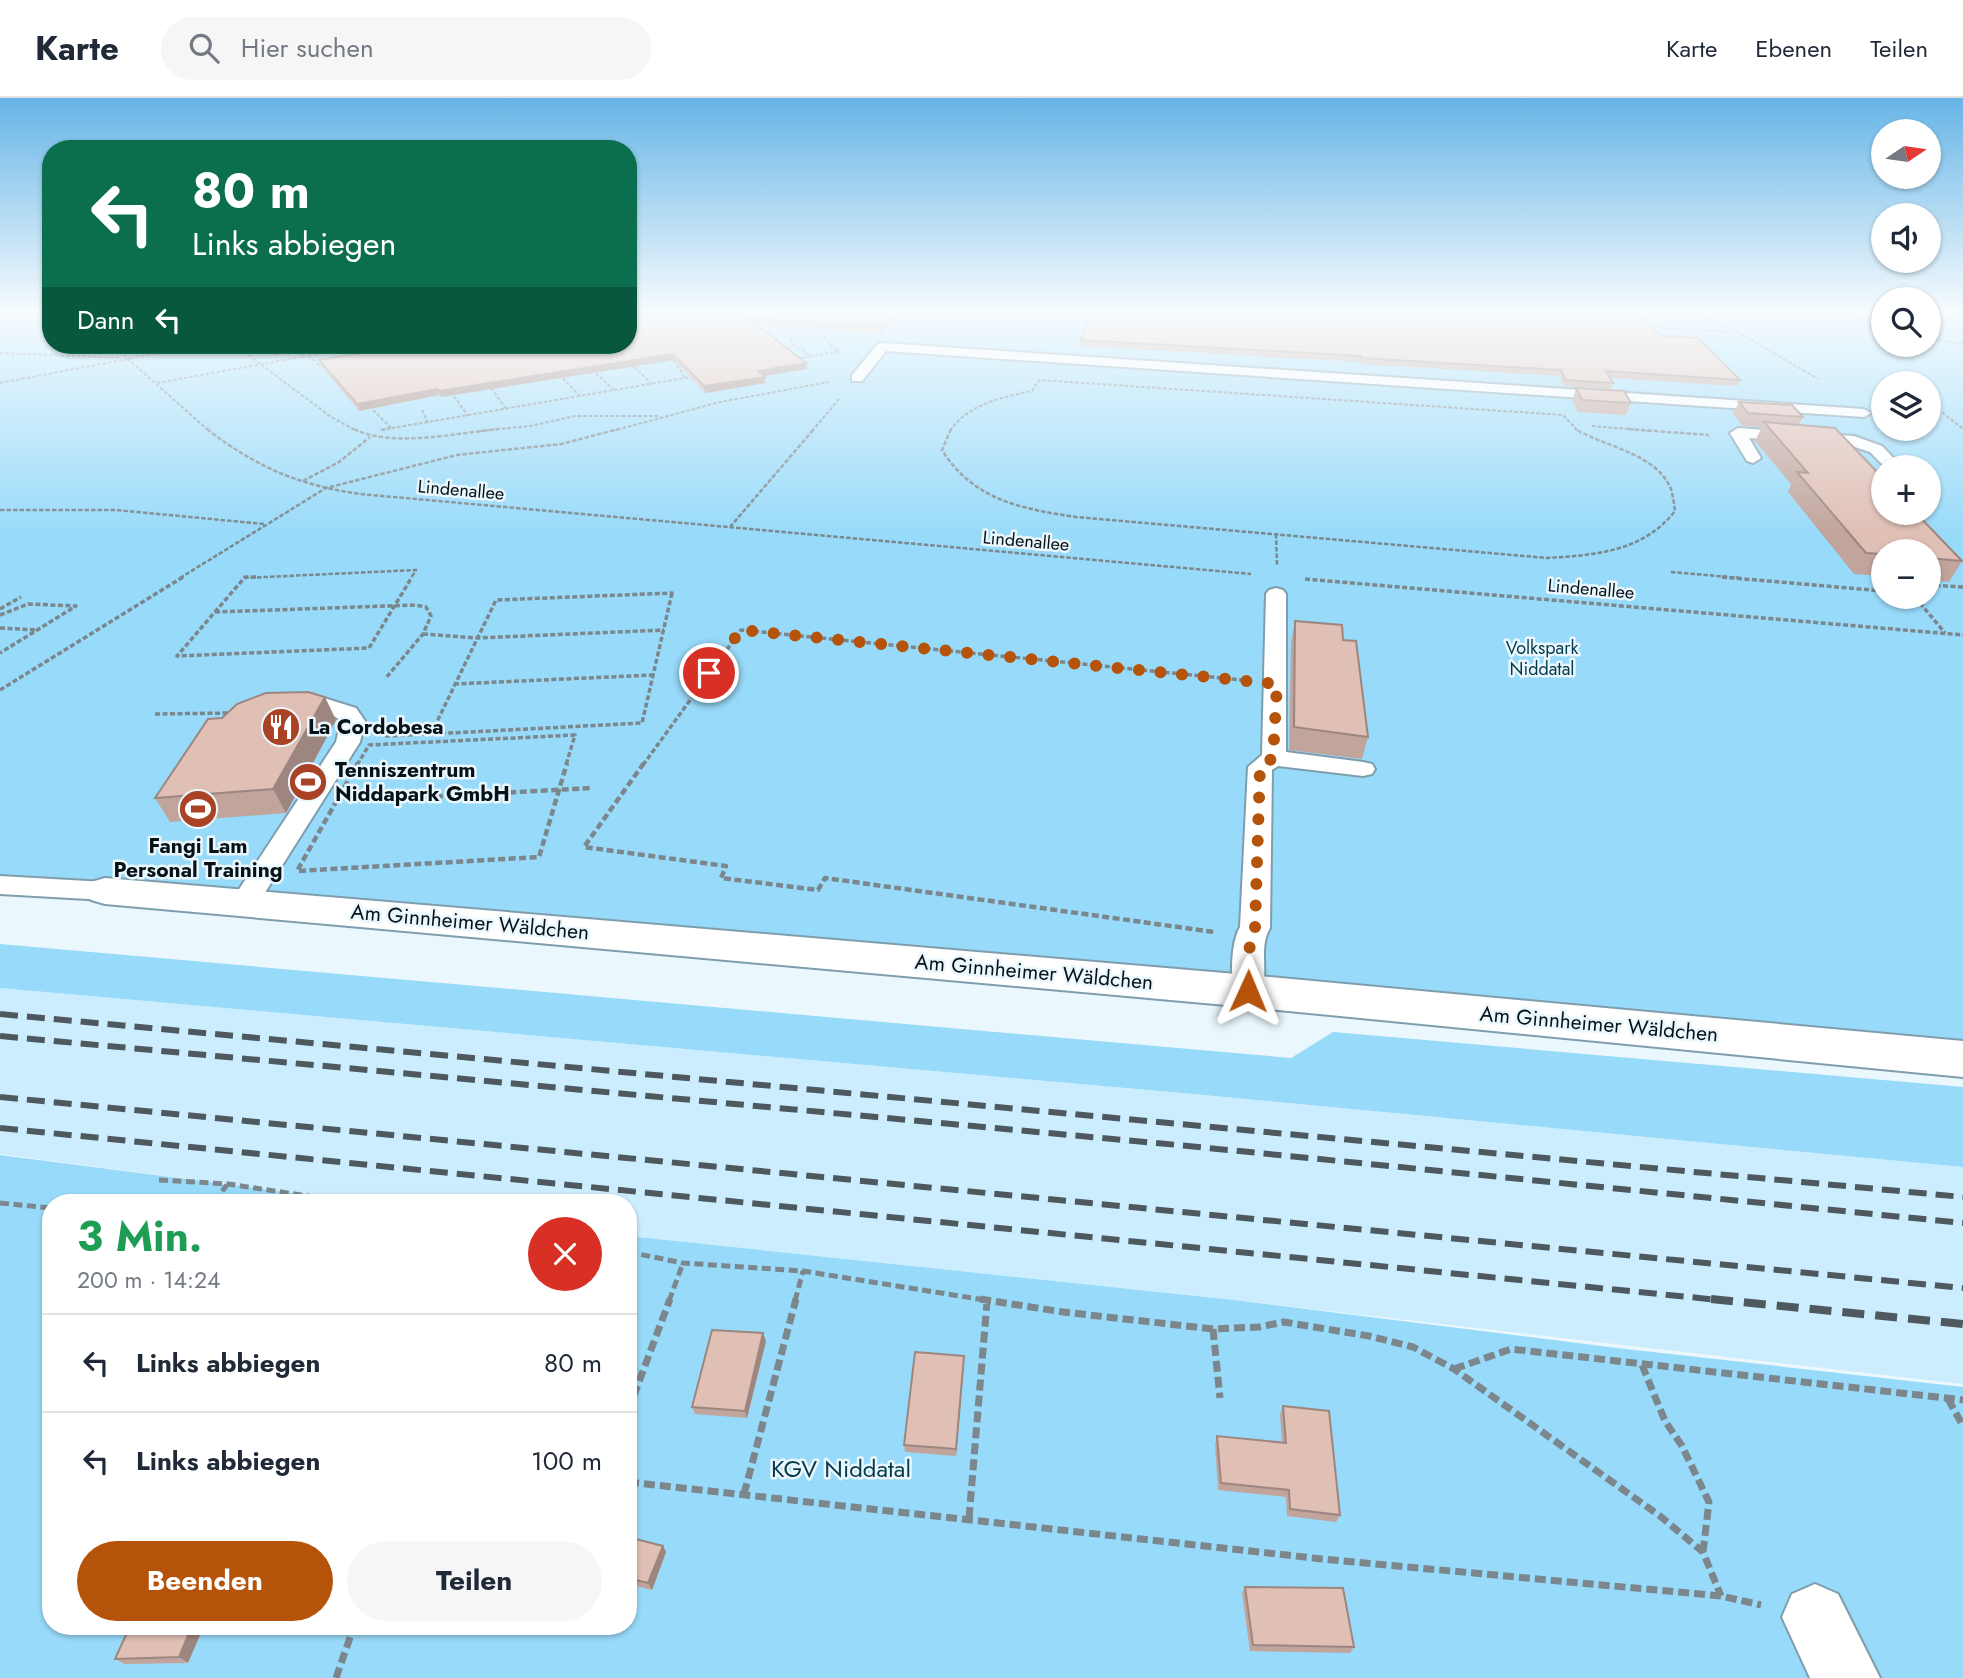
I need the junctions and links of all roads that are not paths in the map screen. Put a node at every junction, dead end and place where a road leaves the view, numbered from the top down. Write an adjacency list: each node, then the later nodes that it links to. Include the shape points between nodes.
1 (1474, 387): 2 (lane)
2 (1864, 413)
3 (1882, 455): 4 (lane, via 1854,442 1738,433)
4 (1753, 458)
5 (1276, 594): 7 (lane)
6 (286, 709): 11 (lane, via 324,705 348,713 353,722 349,738)
7 (1273, 758): 8 (lane); 12 (lane, via 1260,767 1255,928 1250,937)
8 (1363, 769)
9 (0, 885): 10 (lane)
10 (105, 891): 11 (street, Am Ginnheimer Wäldchen)
11 (244, 903): 12 (street, Am Ginnheimer Wäldchen)
12 (1248, 991): 13 (street, Am Ginnheimer Wäldchen)
13 (1963, 1059)
14 (1815, 1617): 15 (street)
15 (1846, 1678)

